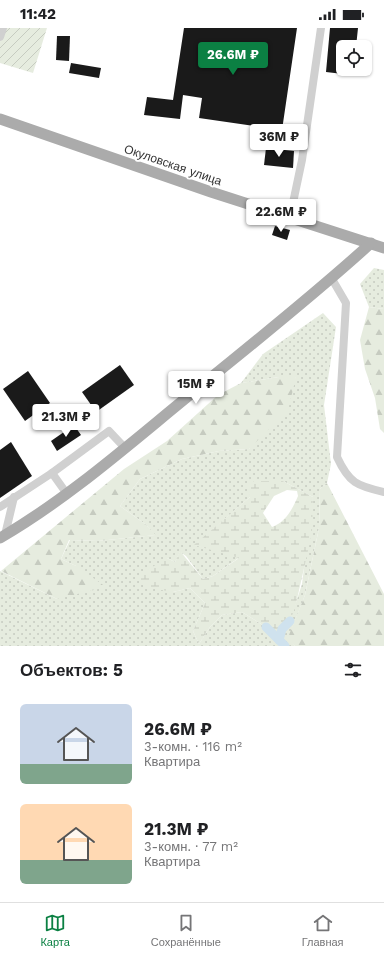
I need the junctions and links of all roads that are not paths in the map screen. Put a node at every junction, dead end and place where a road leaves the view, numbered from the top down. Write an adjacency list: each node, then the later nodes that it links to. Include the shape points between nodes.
1 (3, 28): 3 (lane)
2 (321, 28): 5 (lane, via 302,160)
3 (0, 37)
4 (0, 119): 5 (main road, Окуловская улица)
5 (290, 217): 6 (main road, Окуловская улица)
6 (372, 243): 7 (main road, Окуловская улица); 8 (main road)
7 (384, 248)
8 (332, 279): 9 (main road); 11 (lane, via 346,303 338,457 345,475 363,488)
9 (124, 448): 10 (lane, via 109,430); 12 (main road)
10 (52, 473): 12 (lane); 13 (lane)
11 (384, 492)
12 (67, 494): 15 (main road)
13 (14, 498): 14 (lane); 15 (lane)
14 (0, 507)
15 (3, 537)

